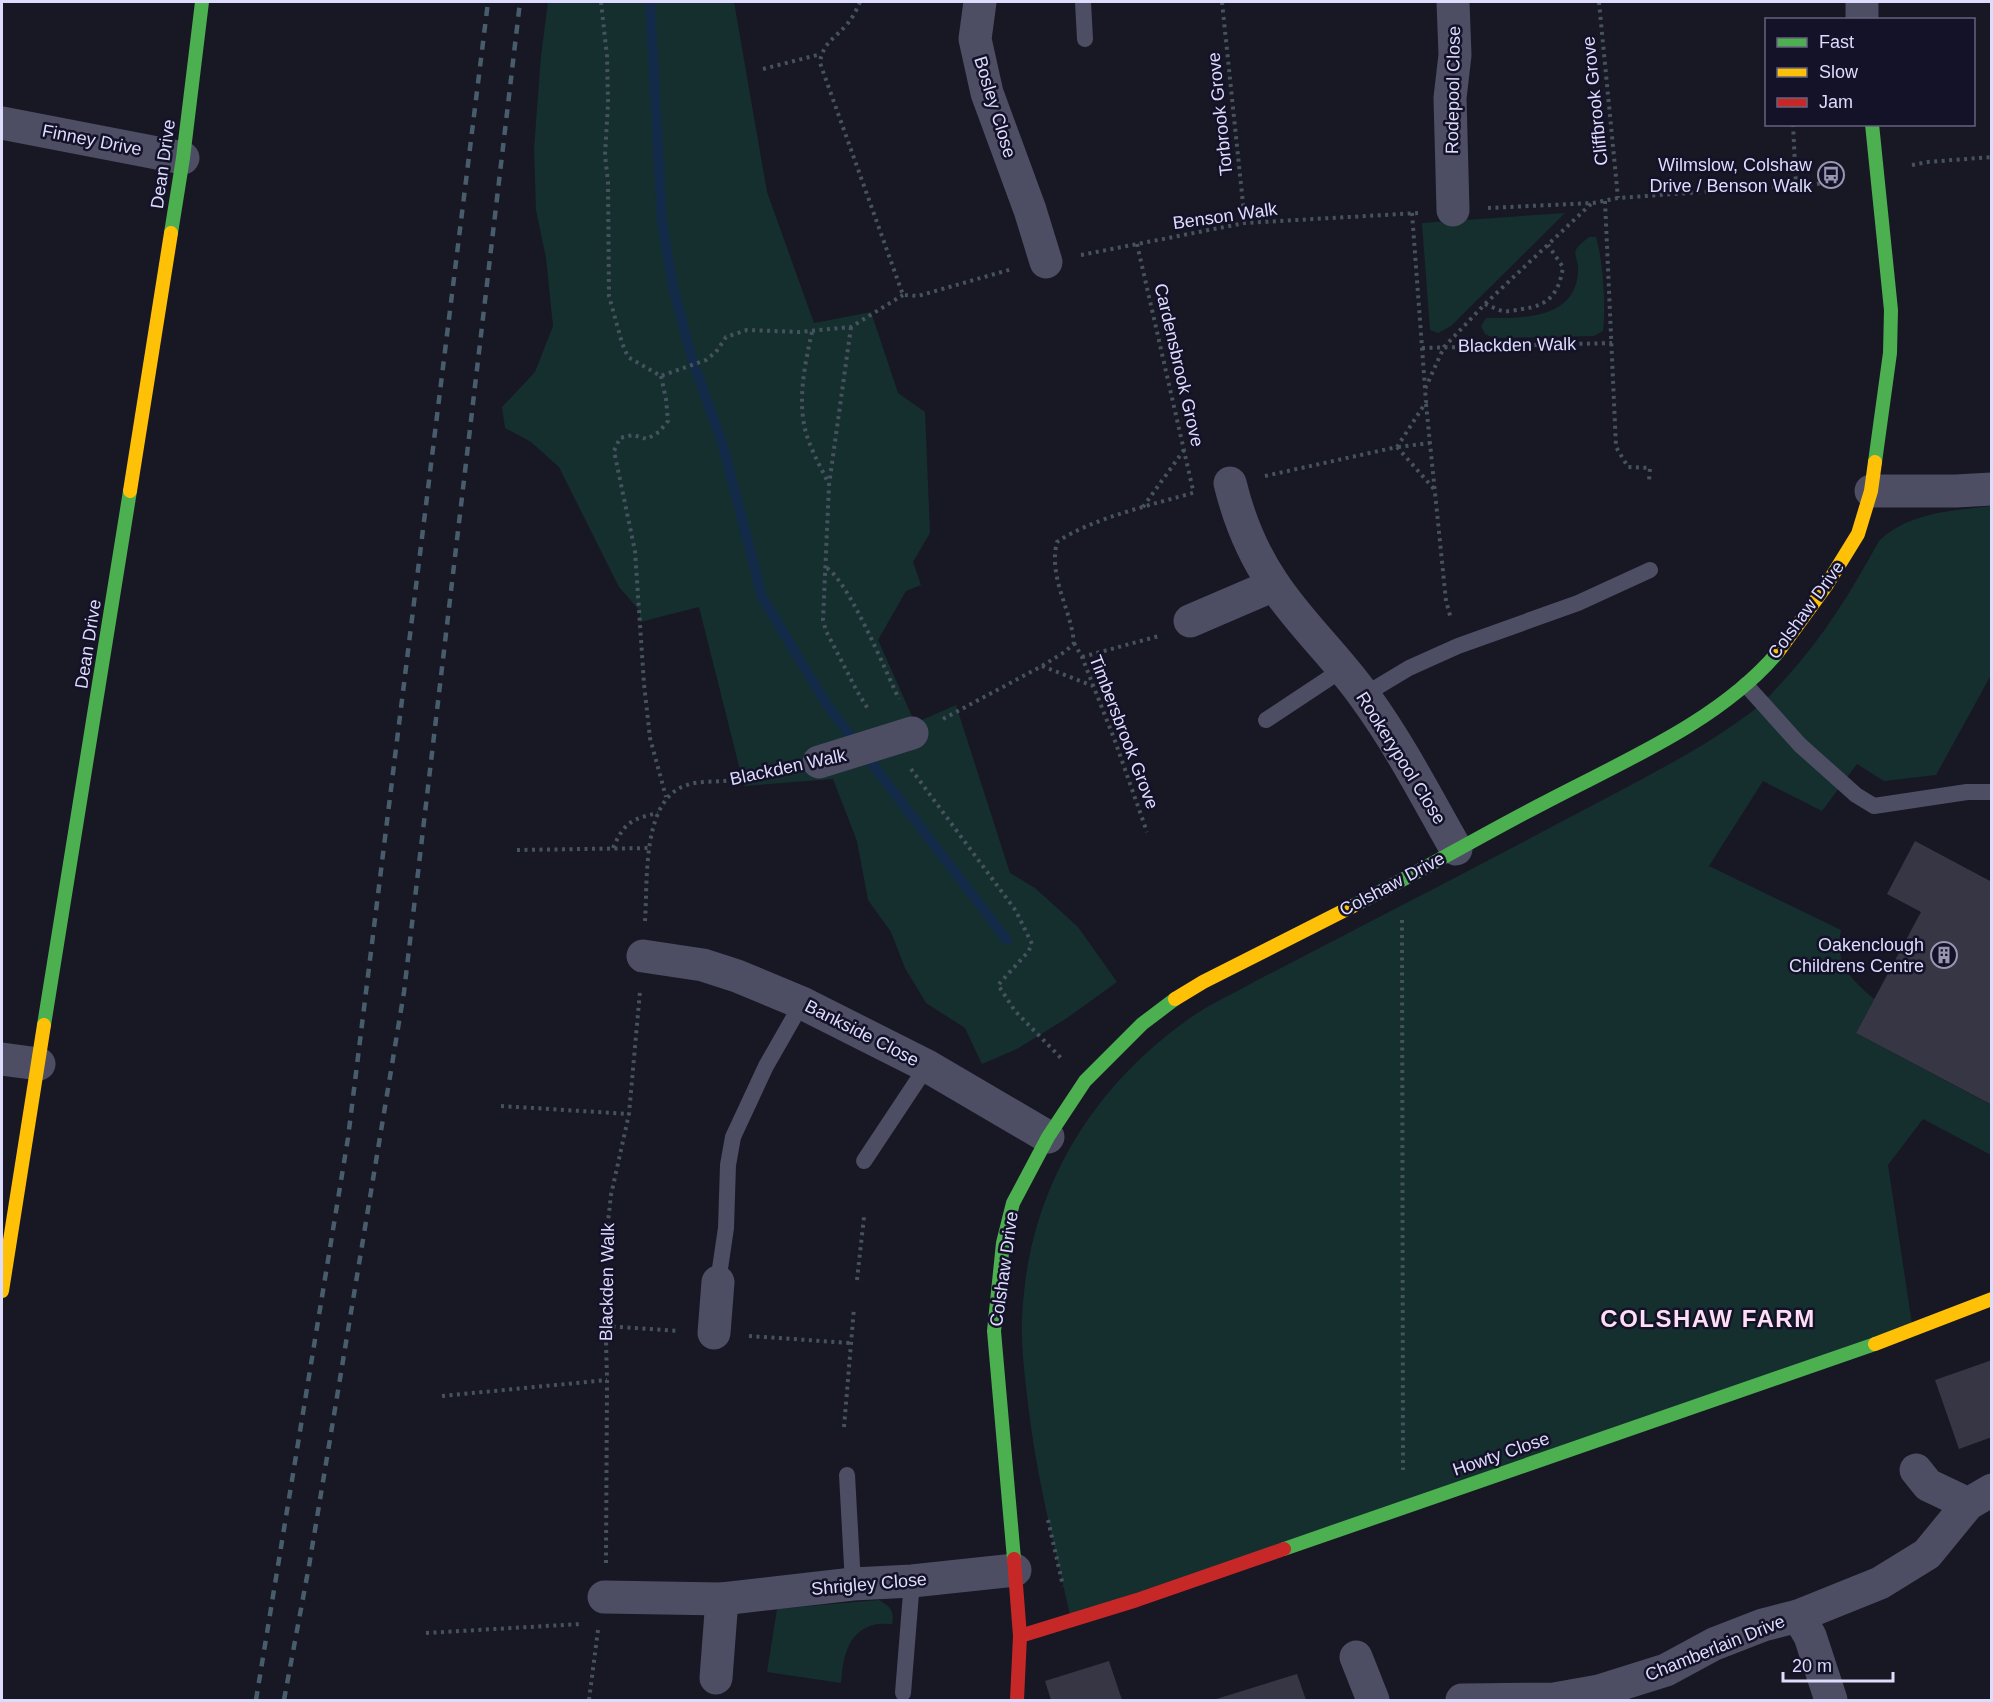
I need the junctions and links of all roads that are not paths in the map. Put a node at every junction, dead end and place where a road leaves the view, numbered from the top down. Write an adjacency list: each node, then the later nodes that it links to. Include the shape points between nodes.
1 (202, 2): 10 (street, Dean Drive)
2 (980, 2): 12 (street, Bosley Close, via 975,39 980,66)
3 (1083, 2): 7 (lane)
4 (1453, 2): 11 (street, Rodepool Close)
5 (1862, 2): 6 (street)
6 (1862, 18)
7 (1085, 39)
8 (2, 123): 10 (street, Finney Drive)
9 (1872, 126): 15 (street, Colshaw Drive, via 1891,310 1890,353)
10 (183, 158): 30 (street, Dean Drive)
11 (1453, 194)
12 (1046, 262)
13 (1230, 483): 17 (street, Rookerypool Close, via 1243,528)
14 (1992, 489): 15 (street)
15 (1871, 491): 20 (street, Colshaw Drive, via 1858,534 1826,586 1777,654)
16 (1650, 570): 21 (lane, via 1578,603 1458,646 1409,668)
17 (1274, 585): 18 (street); 19 (street, Rookerypool Close)
18 (1190, 621)
19 (1343, 669): 21 (street, Rookerypool Close); 22 (lane)
20 (1746, 685): 25 (lane, via 1800,745 1874,806); 26 (street, Colshaw Drive, via 1691,725)
21 (1364, 695): 26 (street, Rookerypool Close, via 1403,754)
22 (1266, 720)
23 (912, 733): 24 (street, Blackden Walk, bridge)
24 (819, 762)
25 (1992, 792)
26 (1456, 849): 32 (street, Colshaw Drive, via 1173,1000 1142,1024 1085,1081)
27 (653, 958): 28 (street, Bankside Close, via 703,965)
28 (802, 1003): 31 (street, Bankside Close); 34 (lane, via 766,1066 733,1137)
29 (2, 1059): 30 (street)
30 (39, 1065): 35 (street, Dean Drive)
31 (927, 1066): 32 (street, Bankside Close); 33 (lane)
32 (1048, 1137): 41 (street, Colshaw Drive, via 1013,1203 996,1298 998,1393)
33 (864, 1161)
34 (718, 1282): 37 (street)
35 (2, 1291)
36 (1992, 1299): 47 (street, Howty Close, via 1913,1331 1137,1600)
37 (714, 1333)
38 (1916, 1470): 40 (street, Chamberlain Drive, via 1928,1485)
39 (847, 1475): 43 (lane)
40 (1980, 1497): 46 (street, Chamberlain Drive, via 1927,1554 1880,1583)
41 (1016, 1570): 42 (street, Shrigley Close); 47 (street, Colshaw Drive)
42 (912, 1581): 43 (street, Shrigley Close); 50 (lane)
43 (853, 1584): 44 (street, Shrigley Close)
44 (722, 1599): 45 (street, Shrigley Close, via 640,1597); 49 (street)
45 (602, 1610)
46 (1798, 1616): 53 (street, Chamberlain Drive, via 1714,1644 1666,1670 1599,1691 1554,1699); 54 (street, via 1810,1636)
47 (1020, 1636): 51 (street, Colshaw Drive)
48 (1356, 1656): 52 (street)
49 (717, 1678)
50 (903, 1694)
51 (1017, 1701)
52 (1372, 1701)
53 (1462, 1701)
54 (1831, 1701)

